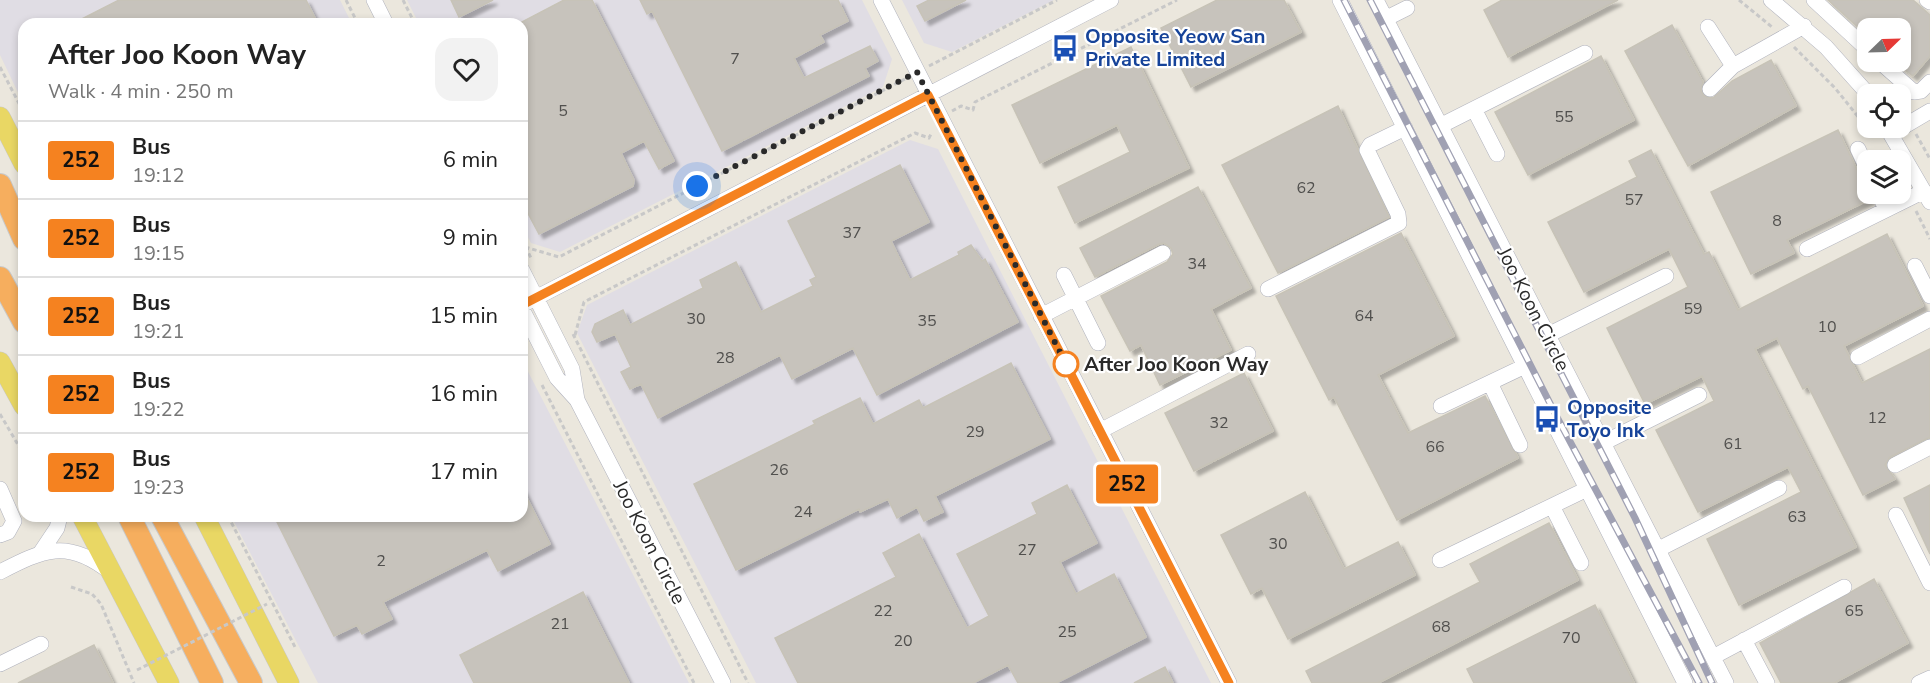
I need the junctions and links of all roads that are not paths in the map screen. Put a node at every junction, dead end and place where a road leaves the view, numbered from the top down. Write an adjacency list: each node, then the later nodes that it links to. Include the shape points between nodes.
1 (374, 0): 9 (street)
2 (881, 0): 20 (street)
3 (1111, 0): 20 (street)
4 (1340, 0): 26 (street, Joo Koon Circle)
5 (1376, 0): 10 (street, Joo Koon Circle)
6 (1771, 0): 11 (street)
7 (1814, 0): 13 (street)
8 (1407, 8): 10 (street)
9 (383, 18)
10 (1385, 19): 25 (street, Joo Koon Circle)
11 (1804, 26): 15 (street); 18 (street)
12 (1708, 27): 15 (street)
13 (1857, 40)
14 (1585, 53): 21 (street)
15 (1733, 66): 19 (street)
16 (1892, 72): 17 (street, via 1914,92)
17 (1930, 82)
18 (1859, 84)
19 (1710, 89)
20 (928, 95): 46 (street); 50 (street)
21 (1474, 109): 25 (street); 29 (street)
22 (1929, 114): 24 (street)
23 (0, 117): 28 (main road)
24 (1911, 122)
25 (1440, 126): 53 (street, Joo Koon Circle)
26 (1405, 128): 44 (street, via 1367,150 1399,223); 58 (street, Joo Koon Circle)
27 (1888, 138): 31 (street)
28 (18, 152)
29 (1497, 154)
30 (0, 185): 35 (highway)
31 (1927, 196): 34 (street)
32 (0, 202): 36 (highway)
33 (1884, 204): 34 (street)
34 (1886, 209): 37 (street)
35 (18, 226)
36 (18, 236)
37 (1807, 249)
38 (1163, 253): 47 (street)
39 (1915, 266): 45 (street)
40 (528, 267): 46 (street, Joo Koon Circle)
41 (1064, 275): 47 (street)
42 (1666, 276): 53 (street)
43 (0, 278): 49 (highway)
44 (1268, 289)
45 (1930, 296)
46 (536, 298): 48 (street); 62 (street, Joo Koon Circle, via 572,369)
47 (1076, 298): 50 (street); 54 (street)
48 (528, 303)
49 (18, 311)
50 (1041, 316): 64 (street)
51 (528, 319): 62 (street, Joo Koon Circle, via 557,378)
52 (1930, 319): 56 (street)
53 (1548, 335): 65 (street, Joo Koon Circle)
54 (1098, 343)
55 (1248, 354): 64 (street)
56 (1858, 357)
57 (0, 362): 60 (main road)
58 (1525, 366): 59 (street); 71 (street, Joo Koon Circle)
59 (1490, 383): 63 (street); 66 (street)
60 (18, 395)
61 (1699, 395): 65 (street)
62 (577, 400): 97 (street, Joo Koon Circle)
63 (1441, 406)
64 (1100, 430): 98 (street)
65 (1603, 443): 80 (street, Joo Koon Circle)
66 (1520, 445)
67 (1930, 447): 68 (street)
68 (1895, 465)
69 (1779, 488): 80 (street)
70 (0, 489): 79 (street, via 14,521)
71 (1587, 489): 72 (street); 99 (street, Joo Koon Circle)
72 (1552, 506): 82 (street); 83 (street)
73 (1896, 515): 86 (street)
74 (58, 522): 81 (street)
75 (85, 522): 85 (main road)
76 (132, 522): 94 (highway)
77 (165, 522): 95 (highway)
78 (208, 522): 96 (main road)
79 (0, 536)
80 (1658, 550): 90 (street, Joo Koon Circle)
81 (41, 552): 84 (street); 85 (street, via 58,550 85,555)
82 (1440, 560)
83 (1581, 563)
84 (0, 572)
85 (112, 574): 93 (main road)
86 (1930, 583)
87 (1844, 587): 88 (street)
88 (1744, 640): 90 (street); 101 (street)
89 (41, 644): 91 (street)
90 (1713, 657): 100 (street, Joo Koon Circle)
91 (0, 664)
92 (1930, 678): 102 (street)
93 (169, 683)
94 (212, 683)
95 (251, 683)
96 (289, 683)
97 (723, 683)
98 (1229, 683)
99 (1685, 683)
100 (1726, 683)
101 (1767, 683)
102 (1919, 683)

